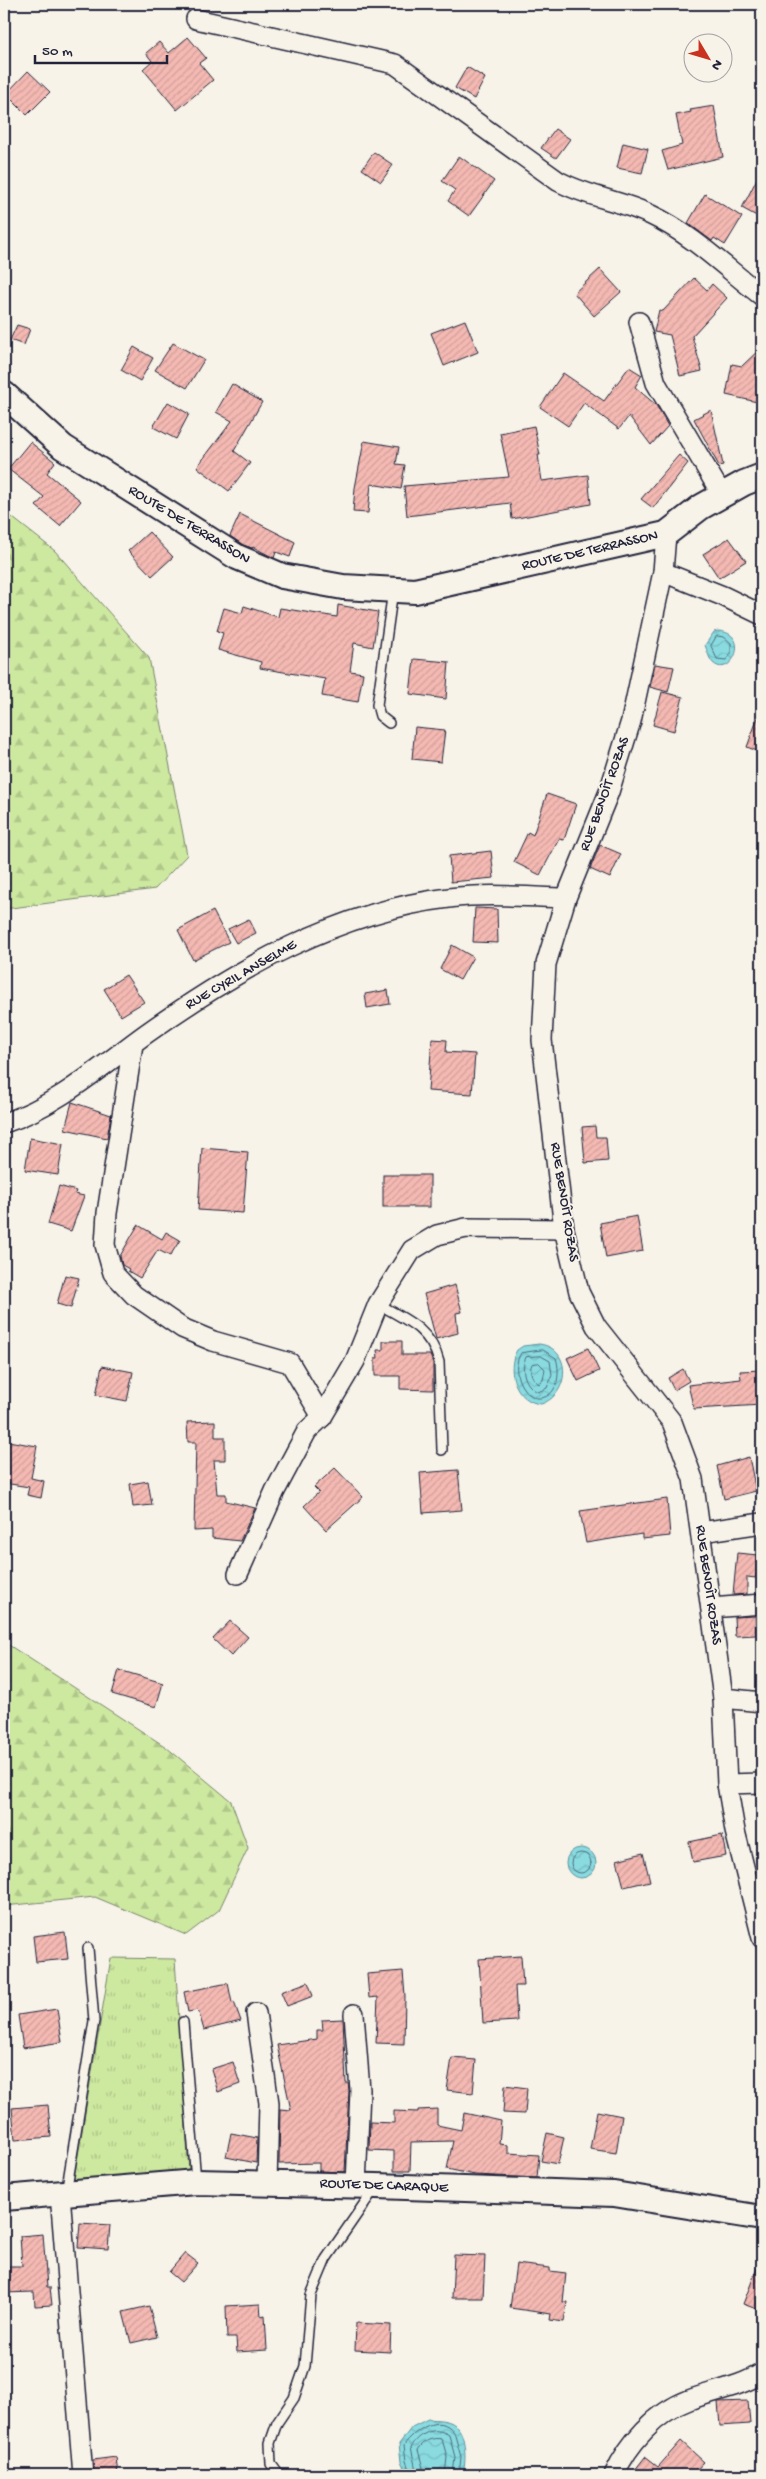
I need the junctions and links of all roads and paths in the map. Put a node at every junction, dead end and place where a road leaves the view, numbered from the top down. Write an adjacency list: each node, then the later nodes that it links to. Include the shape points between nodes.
1 (196, 19): 2 (street, via 395,64 558,181 580,193 630,206 670,225)
2 (762, 296)
3 (639, 322): 6 (street, via 656,383)
4 (4, 394): 9 (street, ROUTE DE TERRASSON, via 63,447 236,557 282,576 343,587)
5 (762, 476): 6 (street)
6 (722, 494): 7 (street)
7 (666, 534): 8 (street, RUE BENOÎT ROZAS); 9 (street, ROUTE DE TERRASSON, via 415,591)
8 (663, 572): 10 (street); 12 (street, RUE BENOÎT ROZAS, via 631,721 609,792)
9 (393, 590): 11 (lane, via 377,705 380,716)
10 (762, 615)
11 (388, 723)
12 (566, 898): 13 (street, RUE CYRIL ANSELME, via 488,895 448,898 359,917 268,957 208,992); 15 (street, RUE BENOÎT ROZAS, via 546,964 542,1040)
13 (133, 1044): 14 (street, RUE CYRIL ANSELME, via 68,1092); 17 (street, via 107,1213 105,1245 113,1273 134,1295 182,1328 290,1364)
14 (4, 1123)
15 (564, 1229): 16 (street, via 466,1228 437,1235 412,1250); 20 (street, RUE BENOÎT ROZAS, via 579,1292 596,1326 672,1422 693,1479)
16 (378, 1304): 17 (street, via 355,1361); 18 (lane, via 412,1324 430,1338 436,1348)
17 (322, 1417): 21 (street, via 307,1431 275,1491)
18 (442, 1450)
19 (762, 1523): 20 (street)
20 (701, 1532): 23 (street, RUE BENOÎT ROZAS)
21 (238, 1574)
22 (762, 1604): 23 (street)
23 (711, 1608): 24 (street, RUE BENOÎT ROZAS)
24 (723, 1698): 25 (street); 27 (street, RUE BENOÎT ROZAS)
25 (762, 1702)
26 (762, 1783): 27 (street)
27 (728, 1784): 28 (street, RUE BENOÎT ROZAS, via 735,1831)
28 (762, 1938)
29 (88, 1948): 36 (lane, via 94,2021)
30 (256, 2013): 34 (street, via 269,2103)
31 (354, 2014): 35 (street)
32 (183, 2022): 33 (lane)
33 (196, 2182): 34 (street, ROUTE DE CARAQUE); 36 (street, ROUTE DE CARAQUE)
34 (267, 2184): 35 (street, ROUTE DE CARAQUE)
35 (366, 2185): 38 (street, ROUTE DE CARAQUE, via 614,2194); 41 (lane, via 326,2259 311,2295 305,2366 294,2398 277,2423 270,2443 271,2464)
36 (63, 2193): 37 (street, ROUTE DE CARAQUE); 40 (street)
37 (4, 2198)
38 (762, 2218)
39 (762, 2373): 42 (street, via 670,2409 640,2436)
40 (83, 2475)
41 (279, 2475)
42 (614, 2475)

